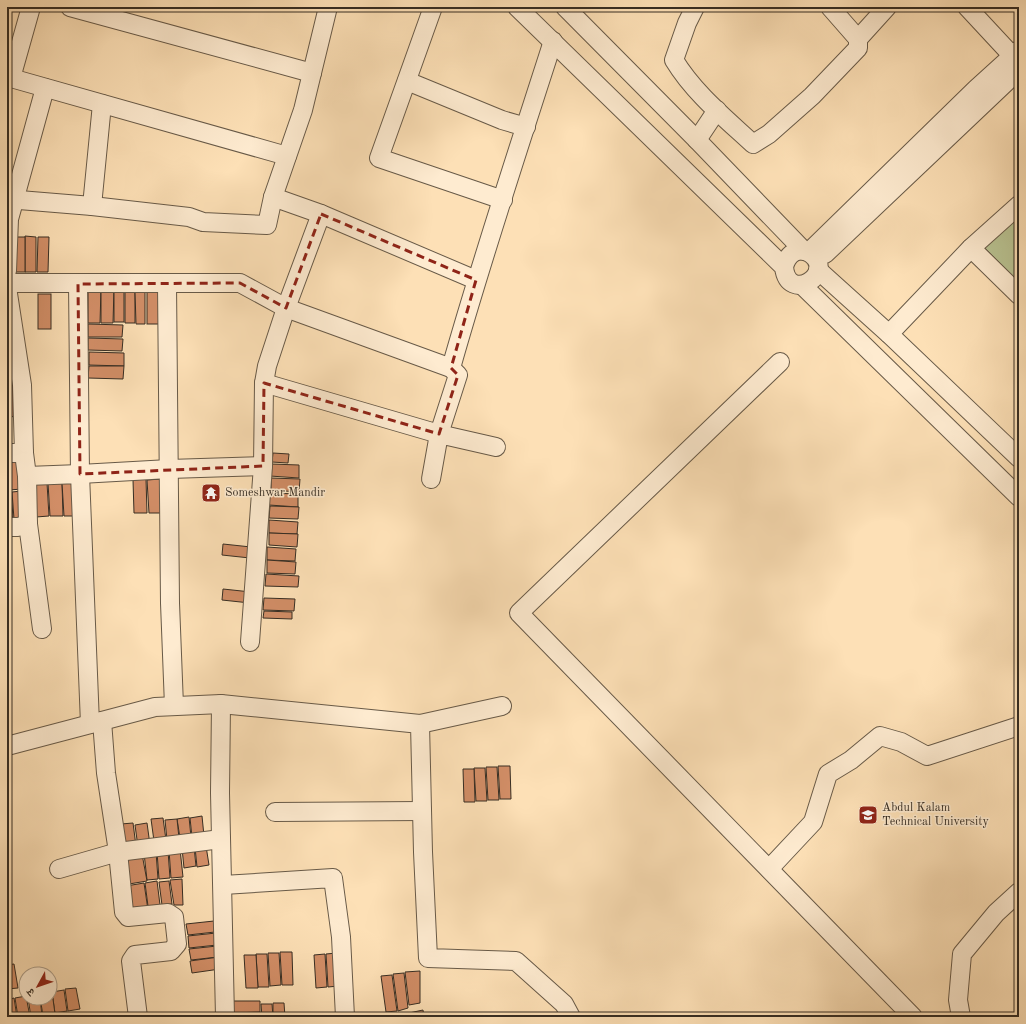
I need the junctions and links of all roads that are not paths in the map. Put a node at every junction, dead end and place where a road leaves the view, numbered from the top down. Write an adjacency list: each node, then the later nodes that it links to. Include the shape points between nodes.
1 (31, 7): 15 (street)
2 (70, 7): 14 (street)
3 (328, 7): 14 (street)
4 (433, 7): 16 (street)
5 (517, 7): 12 (street)
6 (565, 7): 21 (street)
7 (695, 7): 19 (street, via 674,60 682,73)
8 (887, 7): 11 (street)
9 (967, 7): 13 (street)
10 (833, 8): 11 (street)
11 (858, 39): 19 (street, via 858,48 817,91 762,140 753,144)
12 (552, 41): 20 (street); 31 (street)
13 (1017, 60): 30 (street)
14 (312, 73): 22 (street, via 303,110)
15 (9, 77): 17 (street)
16 (407, 81): 20 (street, via 502,120); 25 (street, via 379,158)
17 (45, 88): 18 (street); 24 (street)
18 (102, 104): 22 (street); 27 (street)
19 (717, 110): 21 (street)
20 (526, 127): 25 (street)
21 (697, 140): 30 (street)
22 (287, 156): 23 (street)
23 (273, 197): 27 (street, via 268,225 203,222 189,217); 28 (street)
24 (11, 199): 27 (street); 32 (street)
25 (503, 200): 33 (street)
26 (1019, 205): 29 (street)
27 (92, 206)
28 (321, 214): 33 (street); 40 (street)
29 (971, 248): 39 (street); 41 (street)
30 (812, 259): 31 (street, via 793,252 785,261); 37 (street, via 816,276 808,284); 41 (street)
31 (784, 267): 37 (street, via 784,273 791,282)
32 (7, 270)
33 (476, 280): 43 (street)
34 (7, 283): 35 (street)
35 (78, 284): 36 (street); 51 (street)
36 (167, 284): 40 (street, via 240,283); 50 (street)
37 (802, 285): 54 (street)
38 (7, 287): 47 (street, via 22,385)
39 (1019, 295)
40 (286, 308): 43 (street); 44 (street)
41 (889, 334): 48 (street)
42 (780, 362): 71 (street, via 519,614)
43 (451, 368): 45 (street, via 458,375)
44 (264, 383): 45 (street); 49 (street)
45 (439, 434): 46 (street); 53 (street)
46 (496, 447)
47 (16, 453): 52 (street)
48 (1019, 458)
49 (263, 466): 50 (street); 58 (street)
50 (169, 469): 51 (street); 60 (street)
51 (80, 474): 52 (street); 62 (street)
52 (27, 476): 55 (street)
53 (432, 479)
54 (1019, 497)
55 (28, 524): 56 (street); 57 (street)
56 (7, 527)
57 (42, 629)
58 (250, 642)
59 (221, 704): 60 (street); 63 (street); 68 (street)
60 (174, 706): 62 (street, via 155,707)
61 (502, 706): 63 (street)
62 (96, 723): 65 (street); 69 (street)
63 (420, 724): 66 (street)
64 (1019, 726): 71 (street, via 927,756 901,742 880,736 851,760 828,774 813,822)
65 (7, 746)
66 (422, 811): 67 (street); 77 (street, via 428,958 516,961 564,1004)
67 (275, 812)
68 (222, 839): 69 (street); 72 (street)
69 (118, 852): 70 (street); 74 (street, via 124,912 128,917 168,913 174,917 177,944 171,951 135,955 131,961)
70 (59, 868)
71 (769, 869): 78 (street)
72 (223, 885): 75 (street); 76 (street, via 333,878 341,937)
73 (1019, 892): 79 (street, via 996,913 962,954 958,1000)
74 (138, 1017)
75 (225, 1017)
76 (344, 1017)
77 (571, 1017)
78 (914, 1017)
79 (961, 1017)

